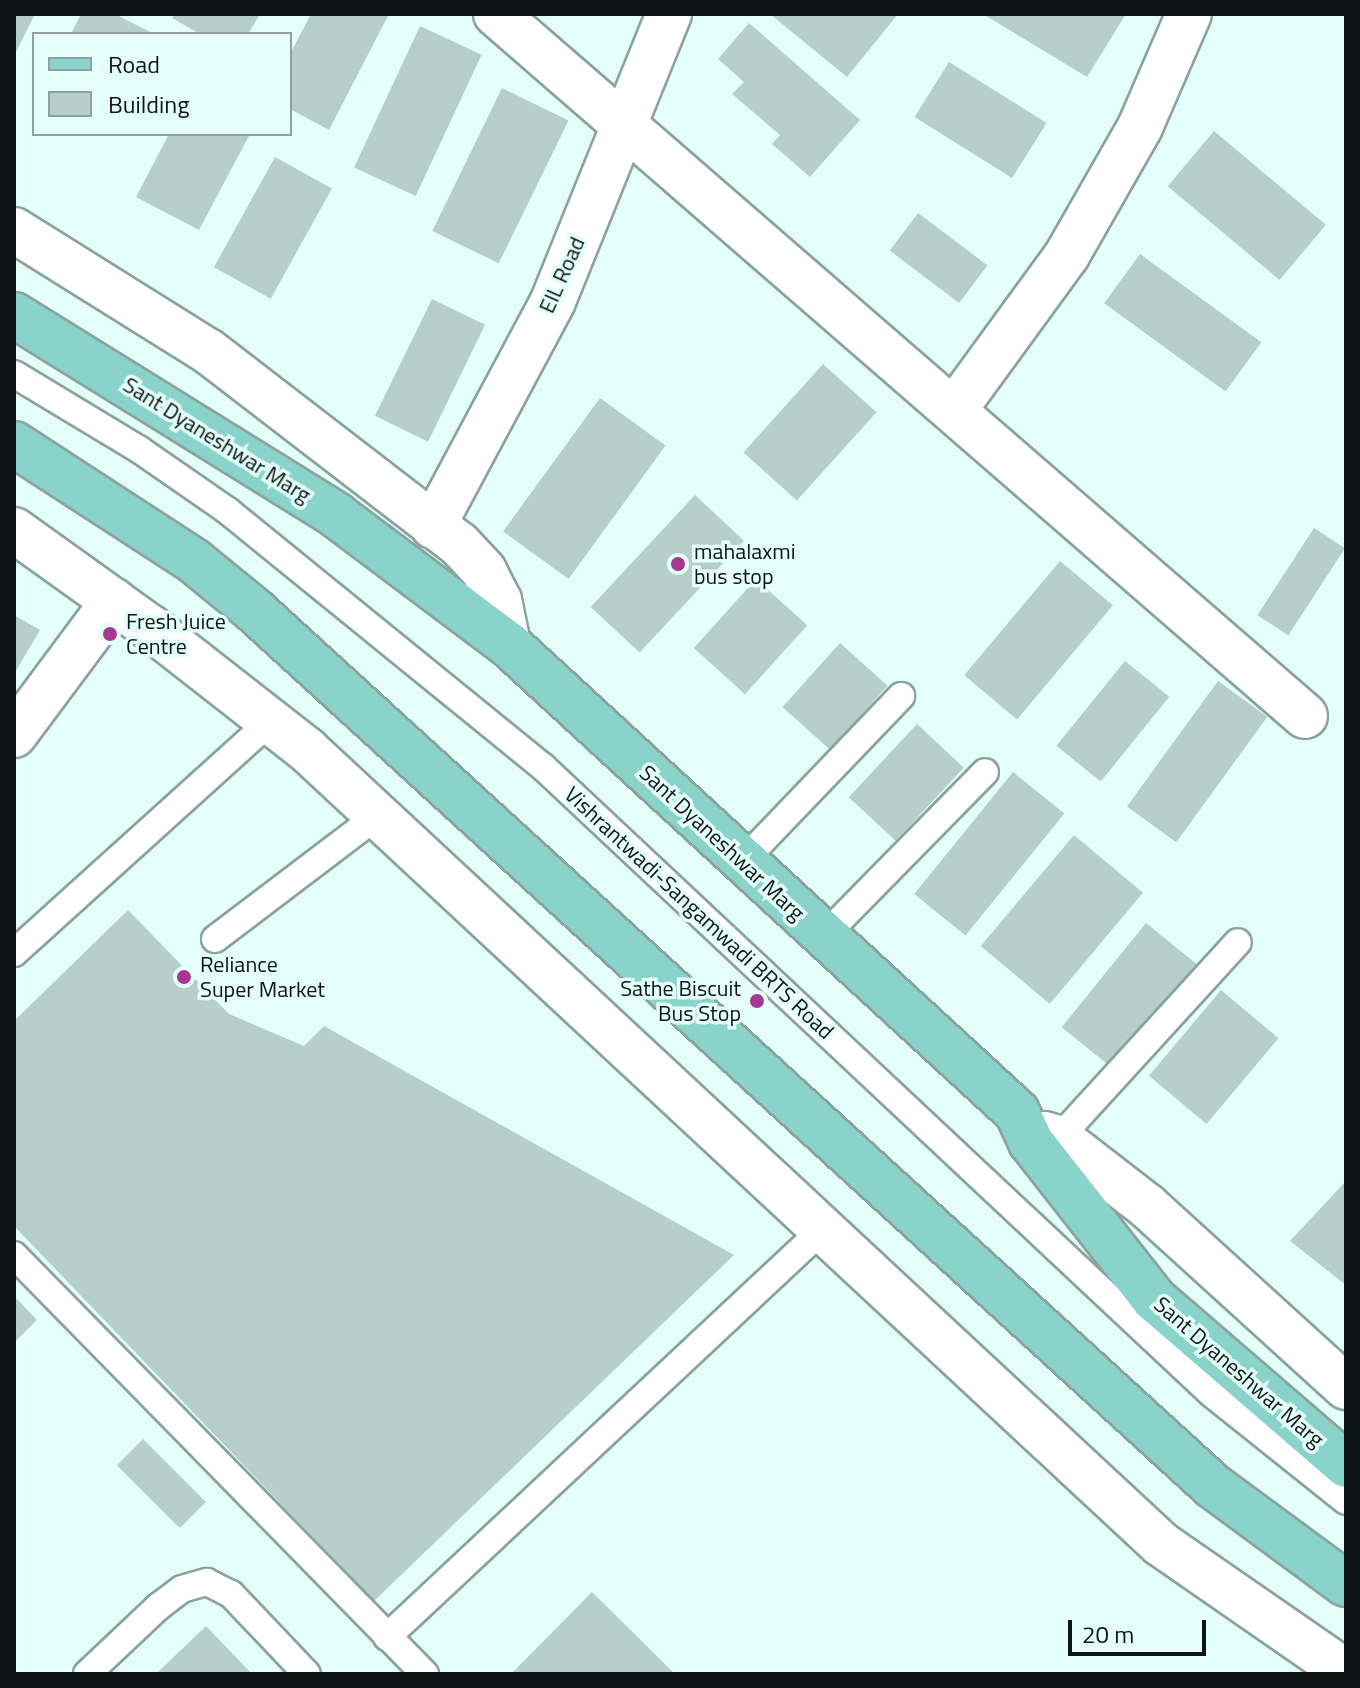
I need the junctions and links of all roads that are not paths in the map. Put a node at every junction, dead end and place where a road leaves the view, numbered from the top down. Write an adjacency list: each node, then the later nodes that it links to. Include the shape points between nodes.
1 (496, 14): 4 (street)
2 (669, 14): 4 (street, EIL Road)
3 (1189, 14): 8 (street, via 1140,127 1067,255)
4 (625, 123): 8 (street); 10 (street, EIL Road, via 553,301)
5 (14, 230): 10 (street, via 208,351)
6 (14, 315): 13 (main road, Sant Dyaneshwar Marg, via 336,515)
7 (14, 374): 30 (lane, Vishrantwadi-Sangamwadi BRTS Road, via 228,511 542,766 1212,1394)
8 (954, 410): 15 (street)
9 (14, 444): 31 (main road, via 194,561 255,611 1213,1486)
10 (433, 526): 13 (street, via 484,571 499,600)
11 (14, 530): 12 (street)
12 (114, 601): 16 (street); 17 (street)
13 (508, 644): 20 (main road, Sant Dyaneshwar Marg)
14 (901, 696): 20 (lane)
15 (1305, 716)
16 (270, 722): 19 (street); 24 (lane)
17 (14, 735)
18 (985, 772): 21 (lane)
19 (377, 816): 22 (lane); 26 (street)
20 (742, 862): 21 (main road, Sant Dyaneshwar Marg)
21 (823, 937): 25 (main road, Sant Dyaneshwar Marg)
22 (215, 939)
23 (1238, 942): 25 (lane)
24 (14, 953)
25 (1045, 1140): 28 (street, via 1201,1251); 29 (main road, Sant Dyaneshwar Marg, via 1154,1299)
26 (822, 1230): 32 (lane); 34 (street, via 1161,1544)
27 (14, 1255): 32 (lane)
28 (1346, 1387)
29 (1346, 1465)
30 (1346, 1501)
31 (1342, 1581)
32 (387, 1637): 33 (lane)
33 (415, 1671)
34 (1346, 1672)
35 (87, 1674): 36 (lane, via 158,1607 182,1589 207,1582 231,1594)
36 (307, 1674)

